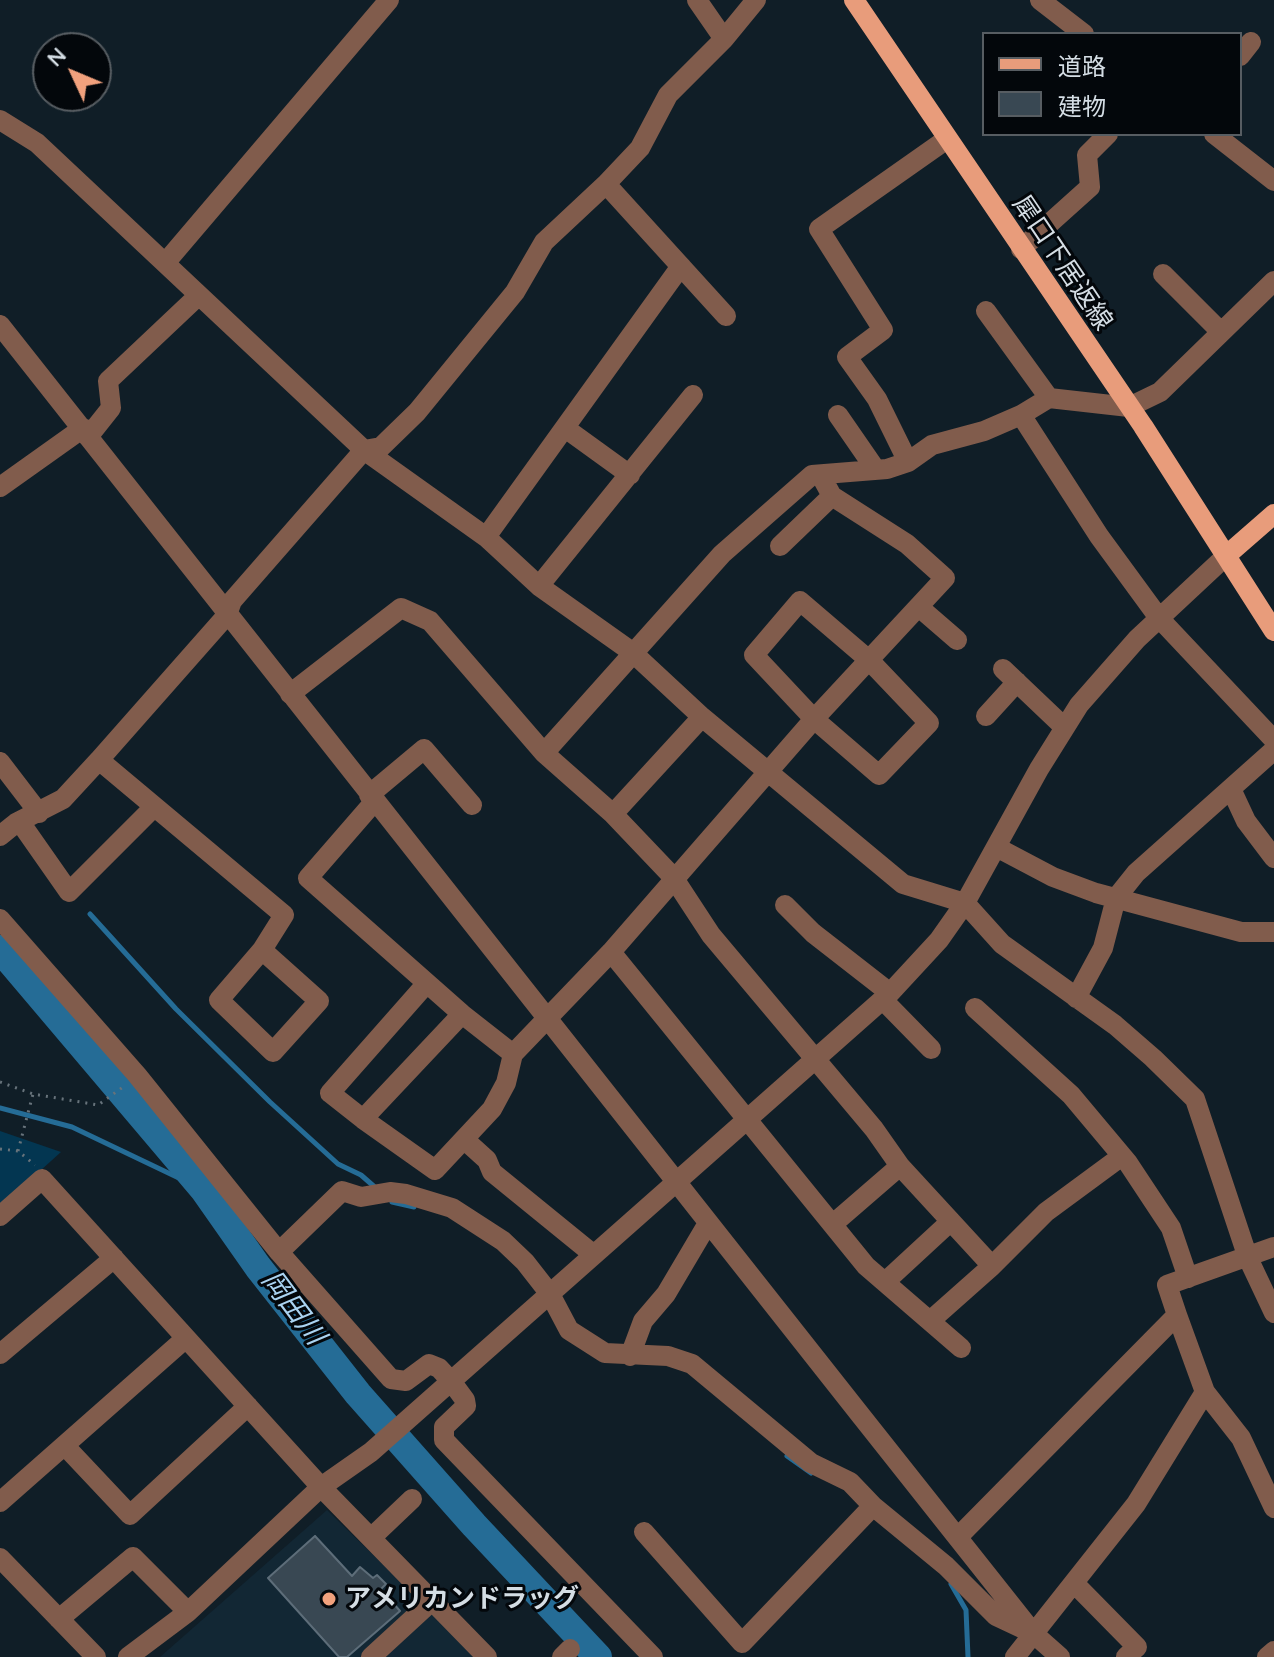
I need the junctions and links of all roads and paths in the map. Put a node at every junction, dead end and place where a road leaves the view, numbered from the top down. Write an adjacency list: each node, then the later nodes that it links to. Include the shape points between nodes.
1 (389, 0): 15 (street)
2 (697, 0): 7 (street)
3 (756, 0): 7 (street)
4 (854, 0): 11 (main road, 犀口下居返線)
5 (1041, 0): 6 (street)
6 (1081, 32)
7 (724, 39): 13 (street, via 668,95 640,148)
8 (0, 120): 15 (street, via 37,143)
9 (1106, 136): 14 (street, via 1087,155 1090,187)
10 (1217, 136): 12 (street)
11 (947, 139): 14 (main road, 犀口下居返線); 32 (street, via 819,229 883,330 847,357 877,399)
12 (1274, 181)
13 (606, 184): 16 (street); 31 (street, via 544,242 515,292 417,412 381,447)
14 (1021, 249): 26 (main road, 犀口下居返線)
15 (166, 262): 19 (street)
16 (681, 266): 21 (street); 29 (street)
17 (1163, 274): 23 (street)
18 (1274, 281): 23 (street)
19 (198, 296): 30 (street, via 108,381 111,408); 31 (street)
20 (986, 311): 25 (street, via 992,334)
21 (726, 316)
22 (0, 325): 30 (street)
23 (1221, 332): 26 (street, via 1160,392)
24 (693, 395): 34 (street)
25 (1049, 398): 26 (street); 28 (street)
26 (1129, 407): 41 (main road, 犀口下居返線)
27 (838, 415): 33 (street)
28 (1021, 415): 32 (street, via 932,445); 45 (street)
29 (565, 428): 34 (street); 39 (street)
30 (86, 433): 36 (street); 44 (street)
31 (364, 450): 39 (street); 44 (street, via 232,601)
32 (908, 462): 33 (street)
33 (876, 470): 35 (street)
34 (630, 475): 42 (street)
35 (821, 476): 37 (street); 48 (street, via 812,475 722,554)
36 (0, 487)
37 (832, 496): 40 (street); 43 (street, via 907,544 945,578)
38 (1274, 514): 41 (main road)
39 (486, 537): 42 (street)
40 (780, 546)
41 (1227, 555): 45 (street); 46 (main road, 犀口下居返線)
42 (539, 586): 48 (street)
43 (920, 608): 47 (street); 49 (street)
44 (227, 615): 50 (street); 58 (street)
45 (1159, 618): 54 (street, via 1095,684); 55 (street)
46 (1274, 631)
47 (957, 640)
48 (632, 652): 52 (street); 57 (street)
49 (869, 660): 53 (street); 53 (street, via 929,723 879,775); 53 (street, via 800,601 754,655)
50 (290, 694): 57 (street, via 401,608 430,621); 62 (street)
51 (986, 716): 54 (street, via 1010,676)
52 (702, 717): 60 (street); 66 (street)
53 (814, 719): 60 (street)
54 (1064, 727): 69 (street)
55 (1274, 740)
56 (1274, 750): 61 (street)
57 (544, 753): 66 (street)
58 (99, 760): 64 (street); 65 (street, via 63,799)
59 (0, 762): 65 (street)
60 (768, 773): 71 (street); 73 (street, via 903,884)
61 (1232, 791): 70 (street, via 1246,821); 72 (street, via 1168,842)
62 (371, 799): 63 (street, via 424,749); 79 (street, via 308,878); 84 (street)
63 (472, 805)
64 (153, 808): 67 (street, via 69,892); 77 (street, via 284,915)
65 (39, 813): 67 (street)
66 (613, 814): 71 (street)
67 (20, 822): 68 (street)
68 (0, 836)
69 (998, 848): 72 (street, via 1053,877); 73 (street)
70 (1274, 858)
71 (673, 877): 78 (street); 87 (street, via 711,935)
72 (1116, 898): 76 (street, via 1241,932); 81 (street, via 1103,948)
73 (965, 903): 80 (street); 81 (street, via 1002,944)
74 (785, 905): 80 (street)
75 (0, 919): 88 (street)
76 (1274, 932)
77 (262, 950): 77 (street, via 219,1000 273,1052 319,1001)
78 (611, 952): 84 (street); 92 (street)
79 (427, 983): 83 (street); 91 (street, via 330,1093)
80 (886, 997): 85 (street); 87 (street)
81 (1076, 998): 110 (street, via 1115,1025 1195,1099)
82 (975, 1008): 96 (street, via 1071,1095)
83 (462, 1014): 86 (street); 91 (street)
84 (546, 1020): 86 (street); 100 (street)
85 (931, 1049)
86 (513, 1054): 93 (street, via 492,1109)
87 (815, 1061): 92 (street); 97 (street)
88 (137, 1075): 90 (path, via 106,1102); 107 (street)
89 (0, 1082): 90 (path)
90 (33, 1094): 95 (path)
91 (363, 1119): 98 (street)
92 (747, 1120): 100 (street); 105 (street)
93 (466, 1141): 98 (street); 108 (street, via 492,1172)
94 (0, 1149): 95 (path)
95 (18, 1151): 99 (path)
96 (1122, 1156): 111 (street, via 1046,1212); 112 (street, via 1171,1228)
97 (900, 1166): 103 (street); 105 (street)
98 (435, 1170): 101 (street)
99 (42, 1179): 102 (street); 109 (street)
100 (676, 1182): 104 (street); 108 (street)
101 (406, 1194): 107 (street, via 361,1197 342,1191); 114 (street, via 452,1208 503,1241)
102 (0, 1216)
103 (950, 1222): 111 (street); 113 (street)
104 (708, 1223): 121 (street, via 666,1294 643,1321); 132 (street)
105 (833, 1224): 113 (street)
106 (1274, 1247): 110 (street)
107 (279, 1252): 122 (street, via 391,1379 406,1381 429,1364)
108 (594, 1255): 114 (street)
109 (114, 1258): 118 (street); 120 (street)
110 (1248, 1258): 112 (street); 115 (street)
111 (992, 1266): 117 (street)
112 (1188, 1278): 116 (street, via 1167,1285)
113 (885, 1282): 117 (street)
114 (550, 1294): 121 (street, via 569,1330 605,1353); 122 (street)
115 (1274, 1313)
116 (1177, 1315): 123 (street); 132 (street)
117 (930, 1321): 119 (street)
118 (186, 1338): 124 (street); 125 (street)
119 (961, 1348)
120 (0, 1354)
121 (630, 1356): 129 (street, via 668,1356 692,1364 785,1443 850,1482)
122 (451, 1381): 126 (street, via 371,1452); 145 (street, via 466,1406 444,1427 444,1440)
123 (1205, 1392): 130 (street, via 1241,1438); 135 (street, via 1136,1504)
124 (248, 1406): 125 (street, via 130,1515); 126 (street)
125 (65, 1446): 128 (street)
126 (321, 1487): 133 (street); 137 (street)
127 (412, 1499): 133 (street)
128 (0, 1502)
129 (873, 1506): 131 (street, via 742,1643); 139 (street, via 996,1616)
130 (1274, 1508)
131 (644, 1532)
132 (958, 1537): 139 (street)
133 (371, 1538): 136 (street)
134 (0, 1558): 138 (street)
135 (1074, 1583): 139 (street); 148 (street, via 1137,1647)
136 (432, 1601): 143 (street); 144 (street)
137 (188, 1612): 138 (street, via 133,1557); 142 (street)
138 (59, 1619): 141 (street)
139 (1034, 1634): 146 (street); 147 (street)
140 (1274, 1651): 149 (street)
141 (96, 1657)
142 (128, 1657)
143 (371, 1657)
144 (487, 1657)
145 (653, 1657)
146 (1015, 1657)
147 (1060, 1657)
148 (1126, 1657)
149 (1267, 1657)

